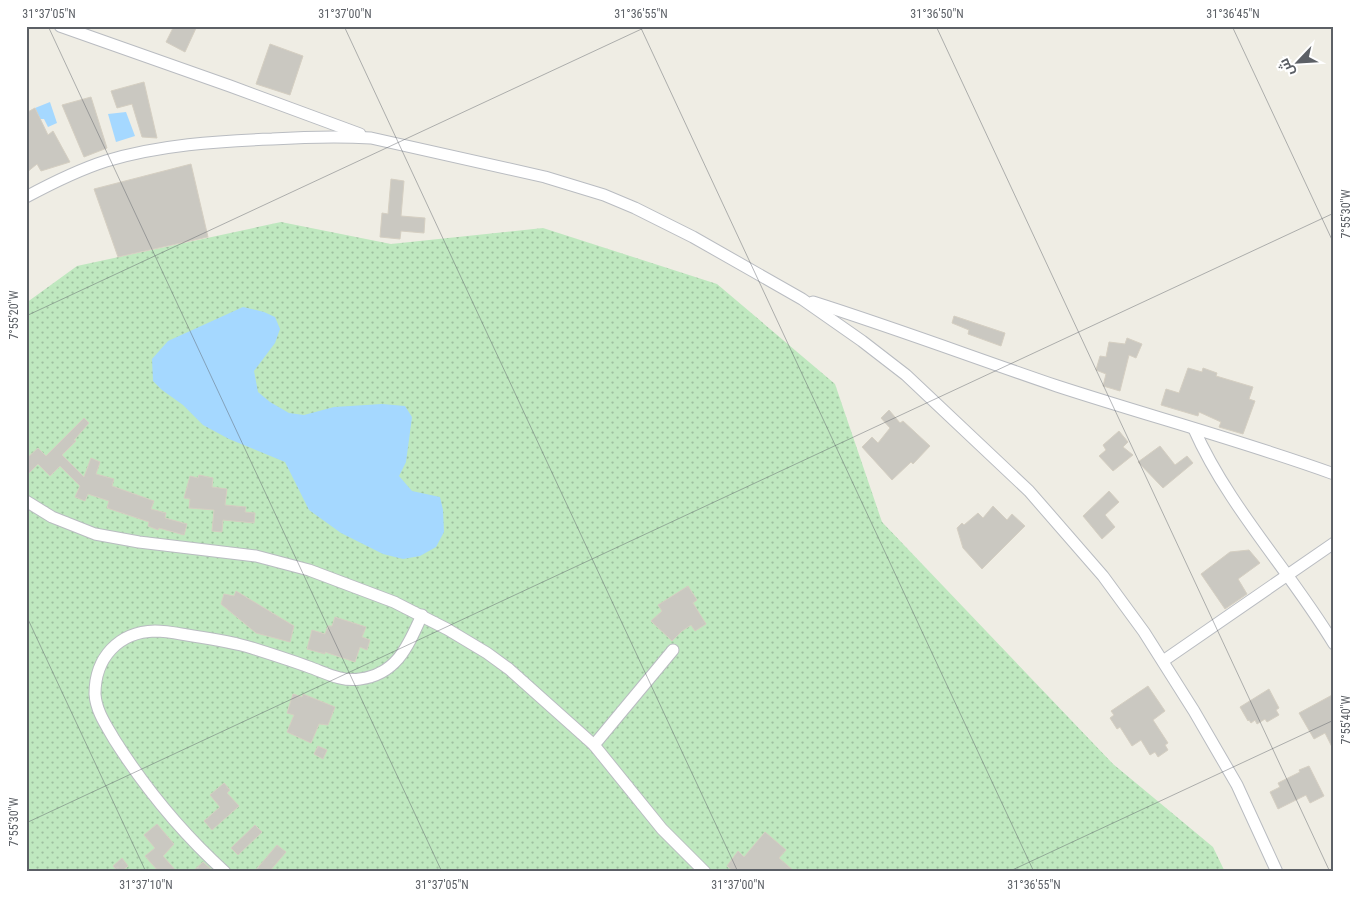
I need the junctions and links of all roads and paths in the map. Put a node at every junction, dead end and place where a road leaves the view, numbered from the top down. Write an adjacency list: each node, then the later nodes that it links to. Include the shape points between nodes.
1 (60, 26): 2 (street)
2 (371, 138): 3 (street, via 315,136 183,145 100,163); 4 (street, via 519,170 604,196 667,223)
3 (26, 197)
4 (802, 298): 5 (street, via 1056,386); 13 (street, via 906,375 1028,490 1103,576)
5 (1194, 429): 6 (street); 9 (street, via 1206,457)
6 (1334, 474)
7 (26, 501): 10 (street, via 52,517 95,534 256,556 346,583)
8 (1334, 543): 9 (street)
9 (1288, 576): 11 (street); 13 (street)
10 (422, 615): 14 (street, via 460,636 509,670); 15 (street, via 399,660 377,675 355,680 333,676 231,642 172,633 153,631 135,634 110,650 96,680 96,701 106,727 144,784 193,841)
11 (1334, 644)
12 (673, 650): 14 (street)
13 (1163, 661): 17 (street, via 1237,785)
14 (594, 745): 16 (street, via 662,828)
15 (225, 872)
16 (705, 872)
17 (1277, 872)

